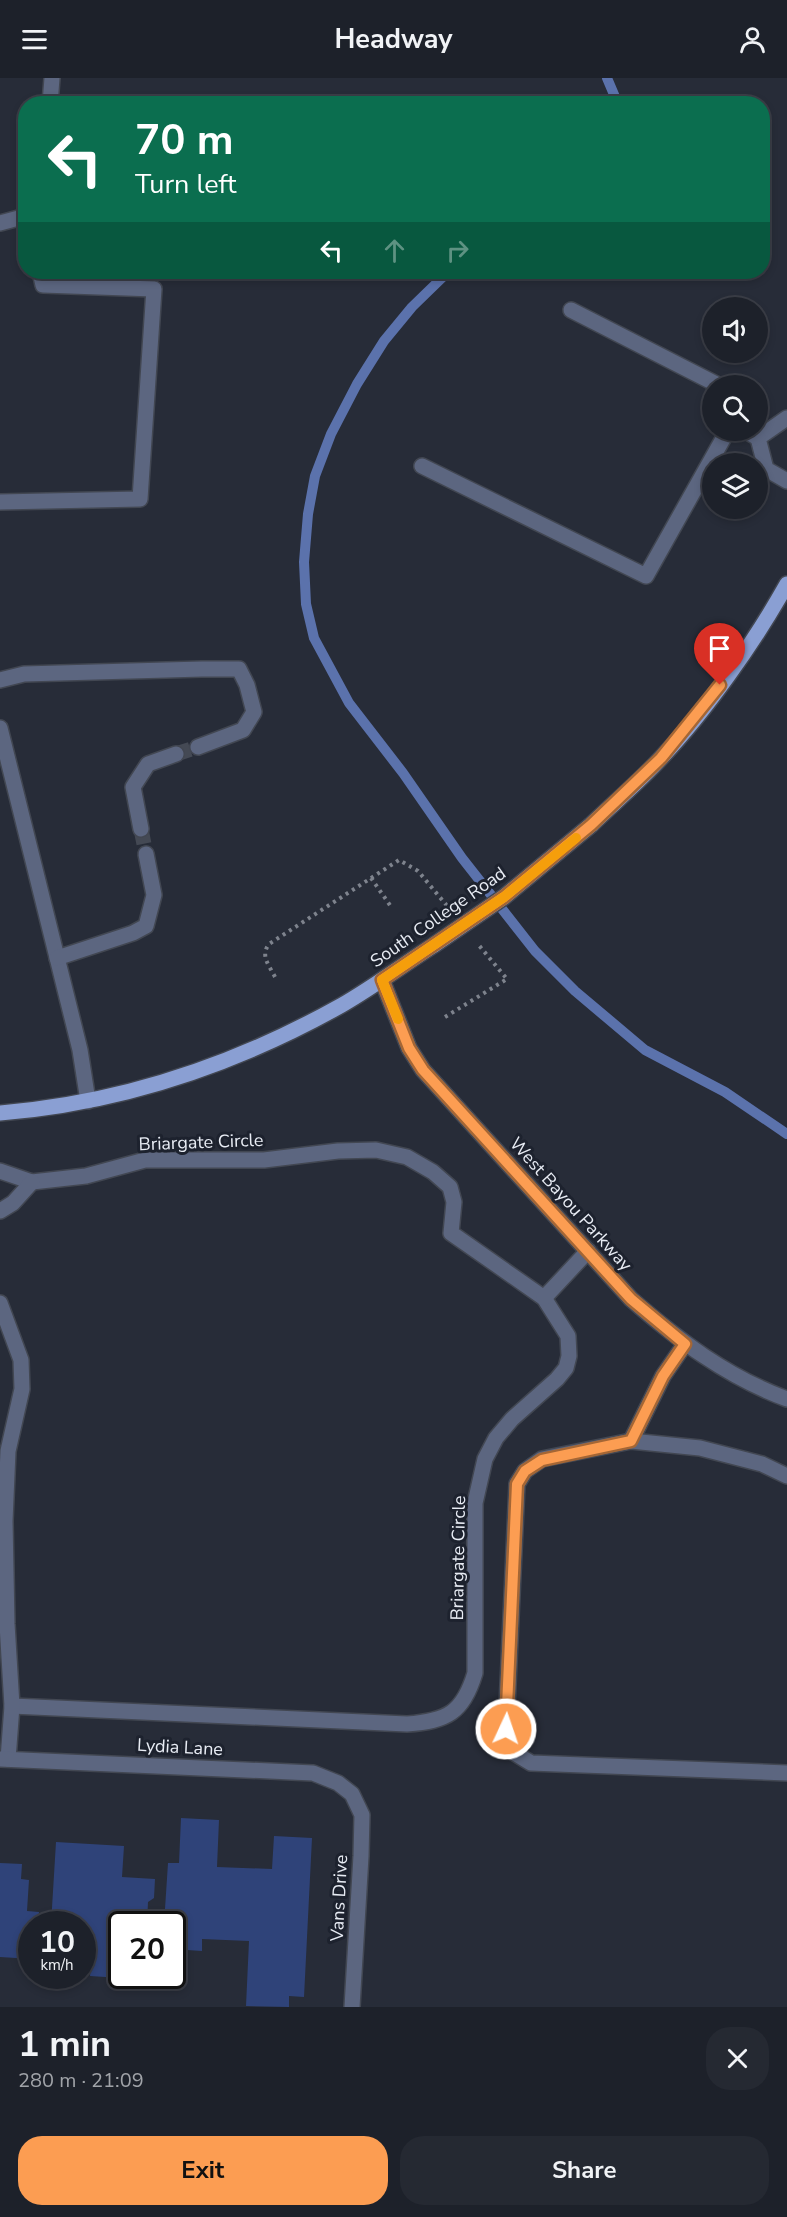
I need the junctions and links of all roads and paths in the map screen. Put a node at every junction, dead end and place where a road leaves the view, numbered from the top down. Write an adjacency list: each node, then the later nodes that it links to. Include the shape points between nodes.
1 (52, 78): 2 (street)
2 (51, 96)
3 (18, 218): 4 (street)
4 (0, 223)
5 (42, 279): 14 (street, via 43,285 154,289 140,499)
6 (571, 310): 7 (street)
7 (702, 377)
8 (787, 417): 9 (street)
9 (768, 431)
10 (722, 441): 12 (street, via 646,576)
11 (759, 441): 13 (street, via 766,469)
12 (422, 466)
13 (787, 481)
14 (0, 502)
15 (787, 584): 28 (main road, South College Road, bridge, via 741,656 661,758 591,825 504,897)
16 (0, 680): 18 (street, via 24,674 239,669 254,712 243,730)
17 (0, 728): 26 (street)
18 (198, 747)
19 (176, 754): 20 (street, via 148,764 133,787)
20 (141, 829)
21 (146, 854): 26 (street, via 154,895 146,926)
22 (371, 878): 23 (path); 24 (path, via 399,860 418,871); 27 (path, via 269,944 264,956)
23 (392, 908)
24 (455, 916)
25 (470, 934): 29 (path, via 507,979)
26 (57, 958): 30 (street)
27 (275, 977)
28 (382, 980): 30 (main road, South College Road, via 274,1040 187,1076); 35 (street, West Bayou Parkway, via 409,1048 423,1070)
29 (445, 1017)
30 (88, 1101): 31 (main road, South College Road)
31 (0, 1113)
32 (0, 1171): 33 (street, Briargate Circle)
33 (32, 1182): 34 (street); 36 (street, Briargate Circle, via 86,1176 145,1160 264,1160 338,1151 386,1152 406,1157 450,1187 454,1202 451,1233)
34 (0, 1211)
35 (588, 1251): 36 (street); 38 (street, West Bayou Parkway, via 631,1299)
36 (544, 1298): 42 (street, Briargate Circle, via 568,1336 569,1356 566,1368 512,1419 485,1459 475,1503 476,1673 470,1692 456,1710 433,1722 407,1724)
37 (0, 1303): 42 (street, via 21,1360 22,1389 8,1451 5,1521)
38 (685, 1344): 39 (street, West Bayou Parkway, via 709,1361); 40 (street, via 663,1376)
39 (787, 1399)
40 (631, 1441): 41 (street, via 700,1448 762,1464); 44 (street, via 542,1460 525,1471 517,1484 506,1729 513,1752 531,1762)
41 (787, 1476)
42 (12, 1706): 43 (street)
43 (4, 1759): 45 (street, Lydia Lane, via 313,1773 338,1783)
44 (787, 1773)
45 (352, 1794): 46 (street, Vans Drive, via 362,1815)
46 (352, 2007)

